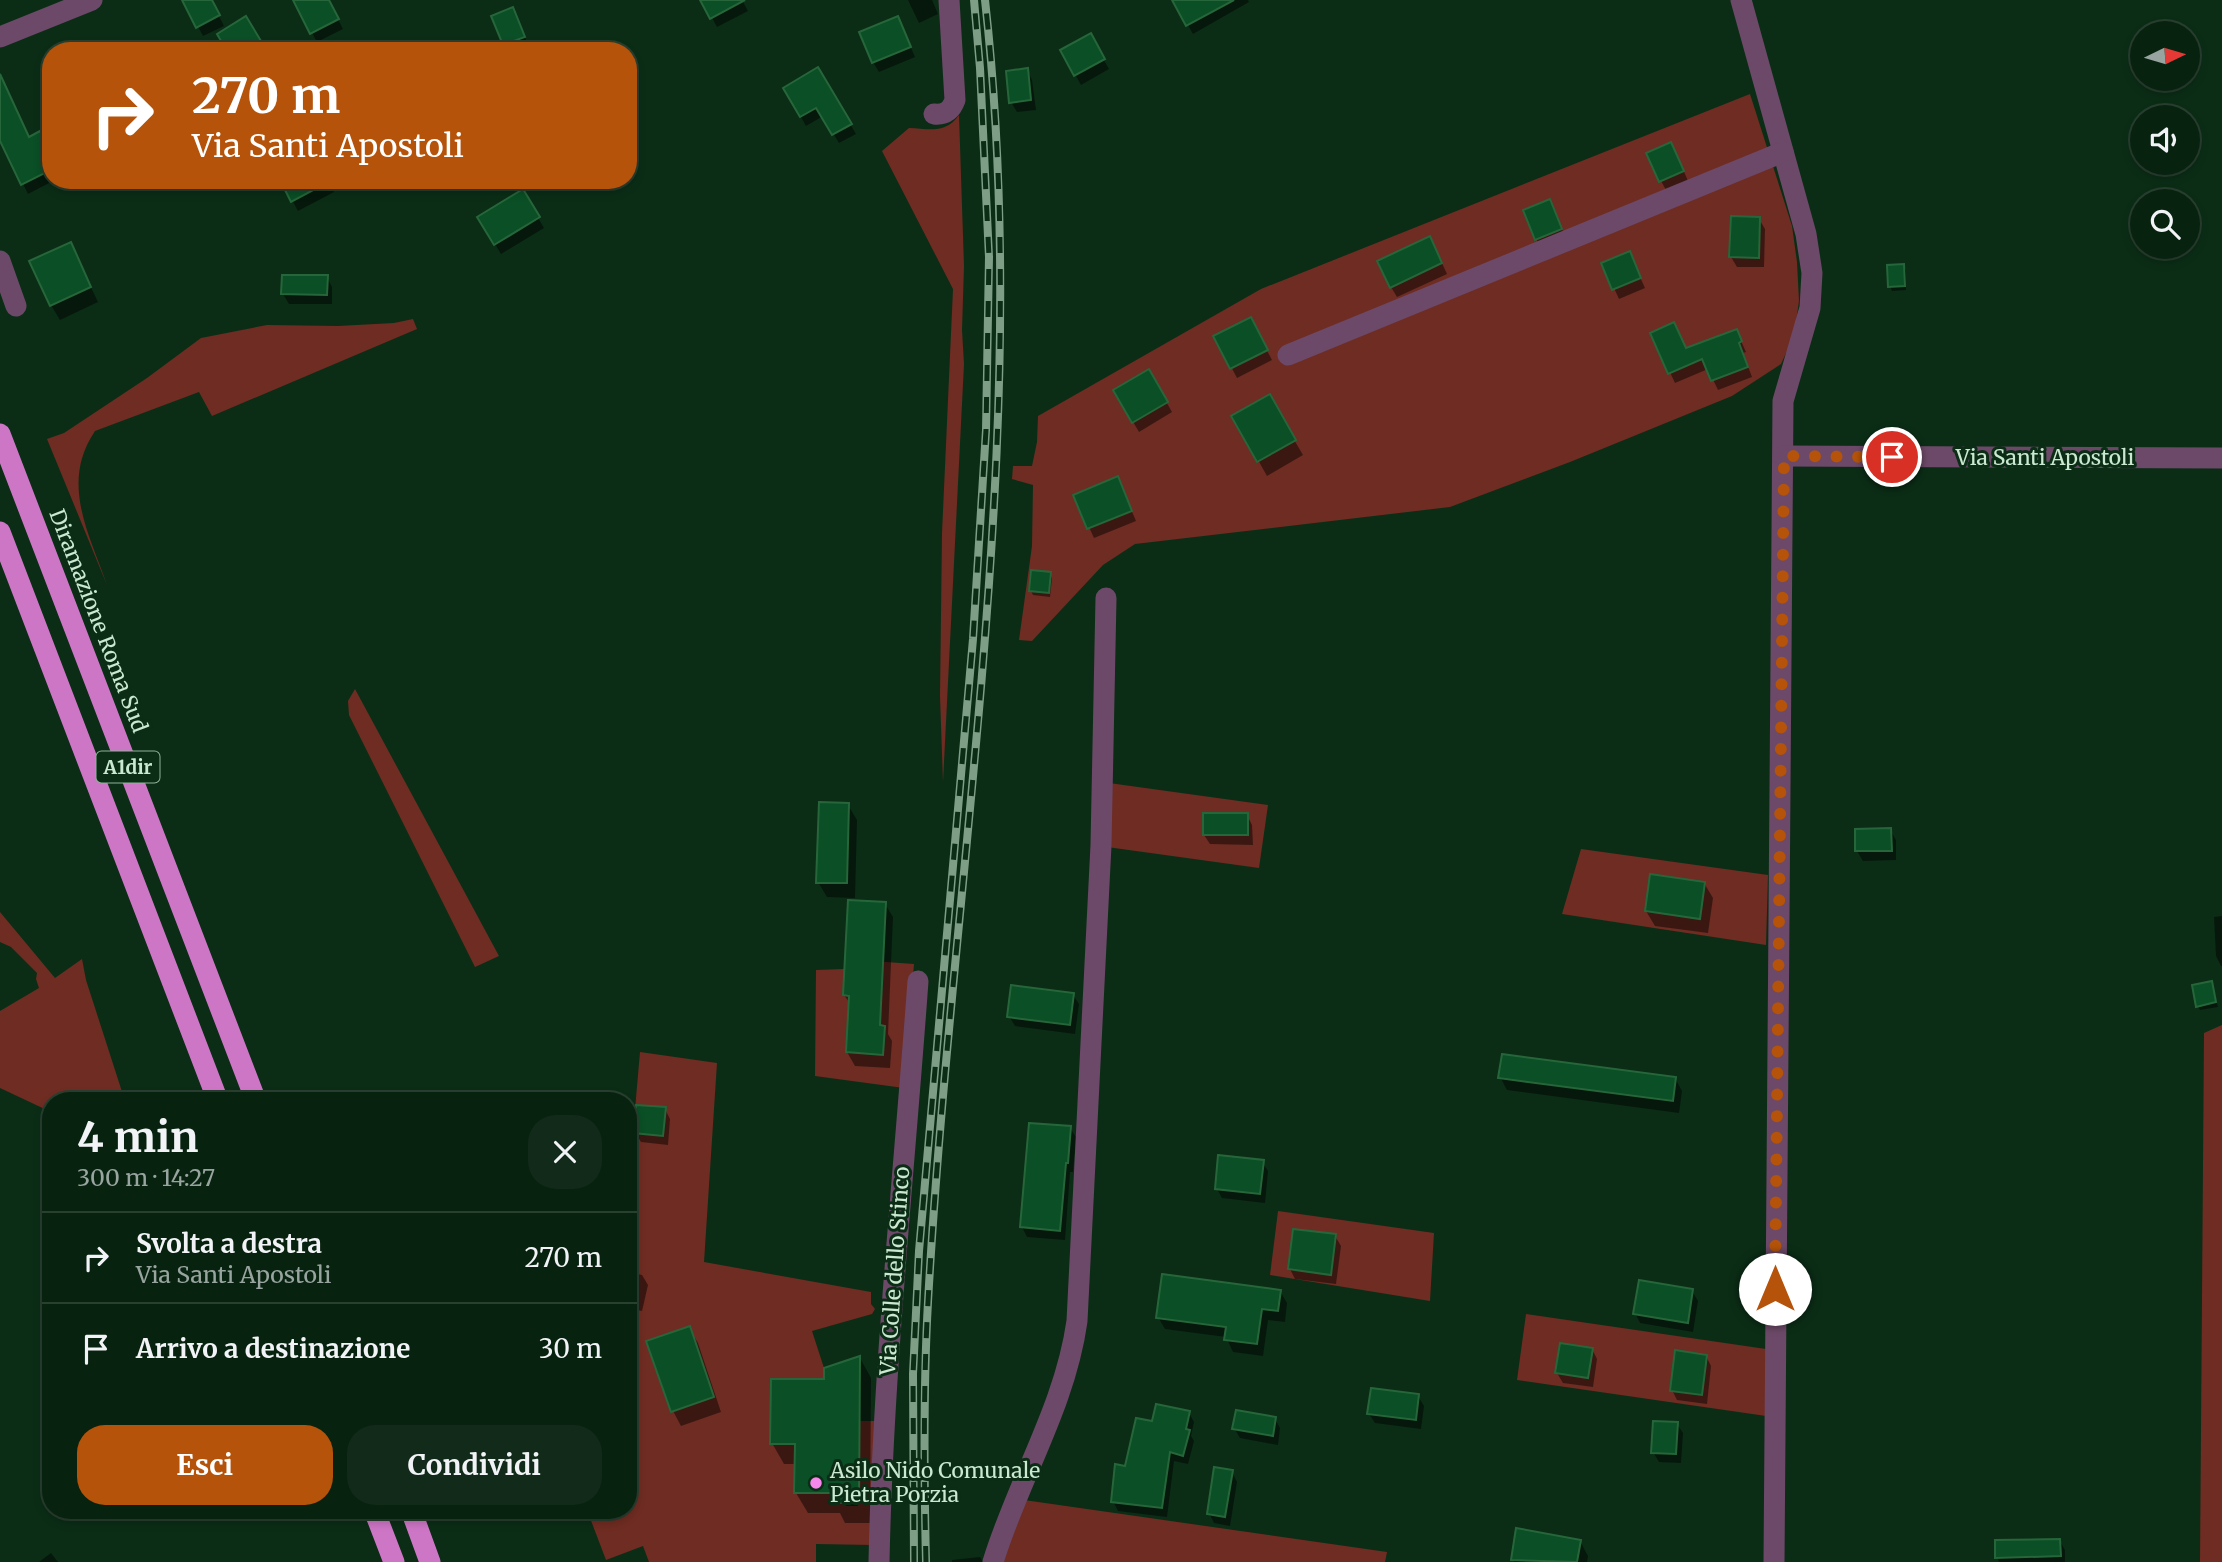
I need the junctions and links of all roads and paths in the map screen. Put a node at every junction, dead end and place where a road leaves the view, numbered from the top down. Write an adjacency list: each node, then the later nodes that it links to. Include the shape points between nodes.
1 (92, 0): 4 (street)
2 (949, 0): 5 (street, via 955,100 950,110)
3 (1741, 0): 6 (street)
4 (0, 37)
5 (934, 114)
6 (1783, 152): 9 (street); 11 (street, via 1812,274 1810,308 1783,401)
7 (0, 261): 8 (street)
8 (16, 306)
9 (1288, 355)
10 (0, 434): 17 (highway, Diramazione Roma Sud / A1dir)
11 (1784, 456): 12 (street, Via Santi Apostoli); 24 (street)
12 (2222, 458)
13 (0, 532): 16 (highway, A1dir)
14 (1106, 598): 23 (street, via 1101,845 1077,1321 1059,1395)
15 (918, 981): 22 (street, Via Colle dello Stinco, via 891,1296)
16 (215, 1092)
17 (253, 1092)
18 (377, 1519): 20 (highway)
19 (414, 1519): 21 (highway)
20 (394, 1562)
21 (430, 1562)
22 (879, 1562)
23 (993, 1562)
24 (1774, 1562)

